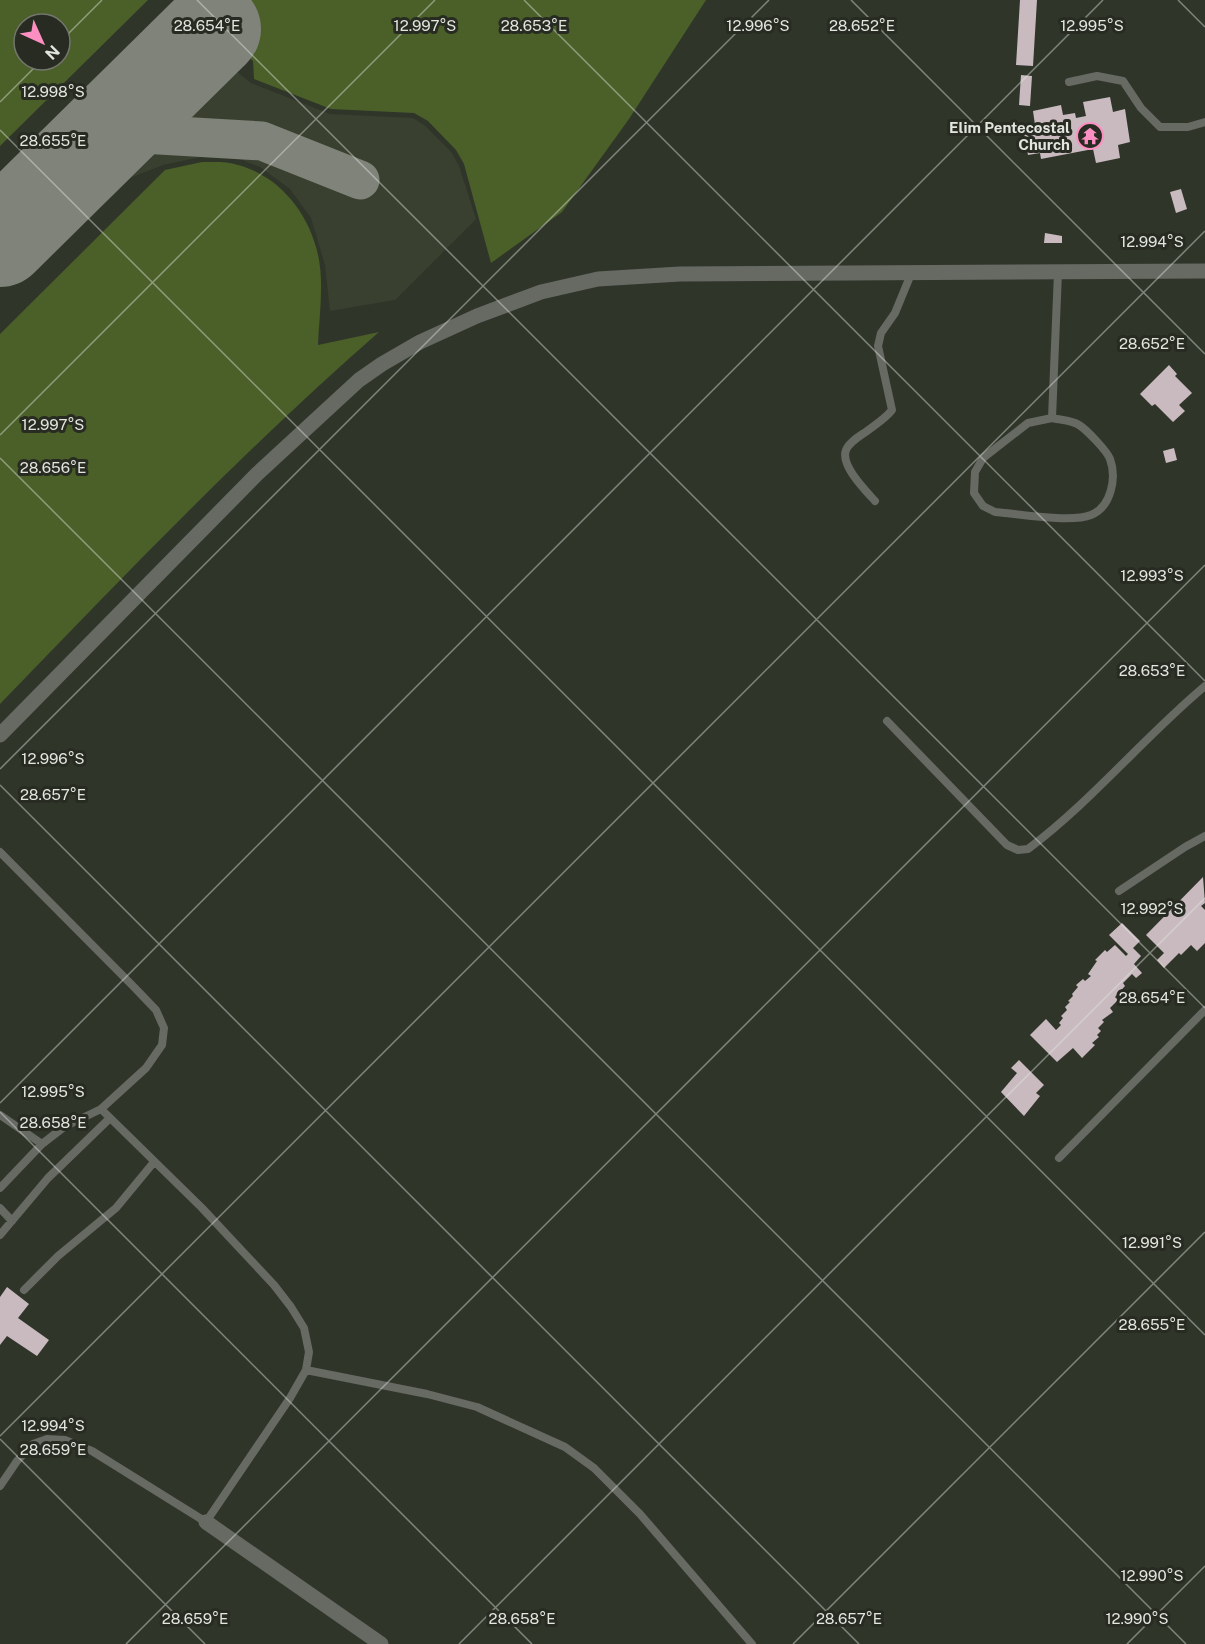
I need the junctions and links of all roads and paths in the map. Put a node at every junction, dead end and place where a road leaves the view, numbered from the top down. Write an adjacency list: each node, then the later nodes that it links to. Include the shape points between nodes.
1 (1069, 82): 2 (lane, via 1097,76 1122,81 1160,128)
2 (1205, 122)
3 (1205, 271): 4 (street)
4 (1058, 272): 5 (street); 6 (lane)
5 (911, 274): 7 (lane, via 878,346 892,410 846,449 848,467); 10 (street, via 680,274 598,279 541,292 420,342 359,380 257,474)
6 (1053, 418): 6 (lane, via 1028,423 983,458 975,472 974,493 984,506 995,512 1078,518 1093,514 1110,498 1110,459 1078,424)
7 (875, 501)
8 (1205, 686): 9 (lane, via 1096,791 1028,849 1007,845)
9 (887, 721)
10 (0, 735)
11 (1205, 836): 13 (lane)
12 (0, 852): 15 (lane, via 132,985 156,1011 164,1028 162,1045 146,1068)
13 (1119, 891)
14 (1205, 1010): 19 (lane)
15 (101, 1109): 17 (lane); 18 (lane, via 64,1127)
16 (0, 1115): 18 (lane)
17 (109, 1119): 20 (lane); 23 (lane, via 48,1178)
18 (42, 1144): 21 (lane)
19 (1059, 1158)
20 (154, 1162): 25 (lane, via 116,1208); 26 (lane, via 202,1208 291,1307 304,1328 309,1352)
21 (0, 1188)
22 (0, 1208): 23 (lane)
23 (12, 1221): 24 (lane)
24 (0, 1235)
25 (24, 1290)
26 (306, 1370): 28 (lane); 30 (lane, via 477,1407 565,1447 594,1468 640,1514)
27 (0, 1486): 28 (lane, via 33,1444 47,1439 65,1440 92,1451)
28 (206, 1522): 29 (street)
29 (381, 1644)
30 (752, 1644)

